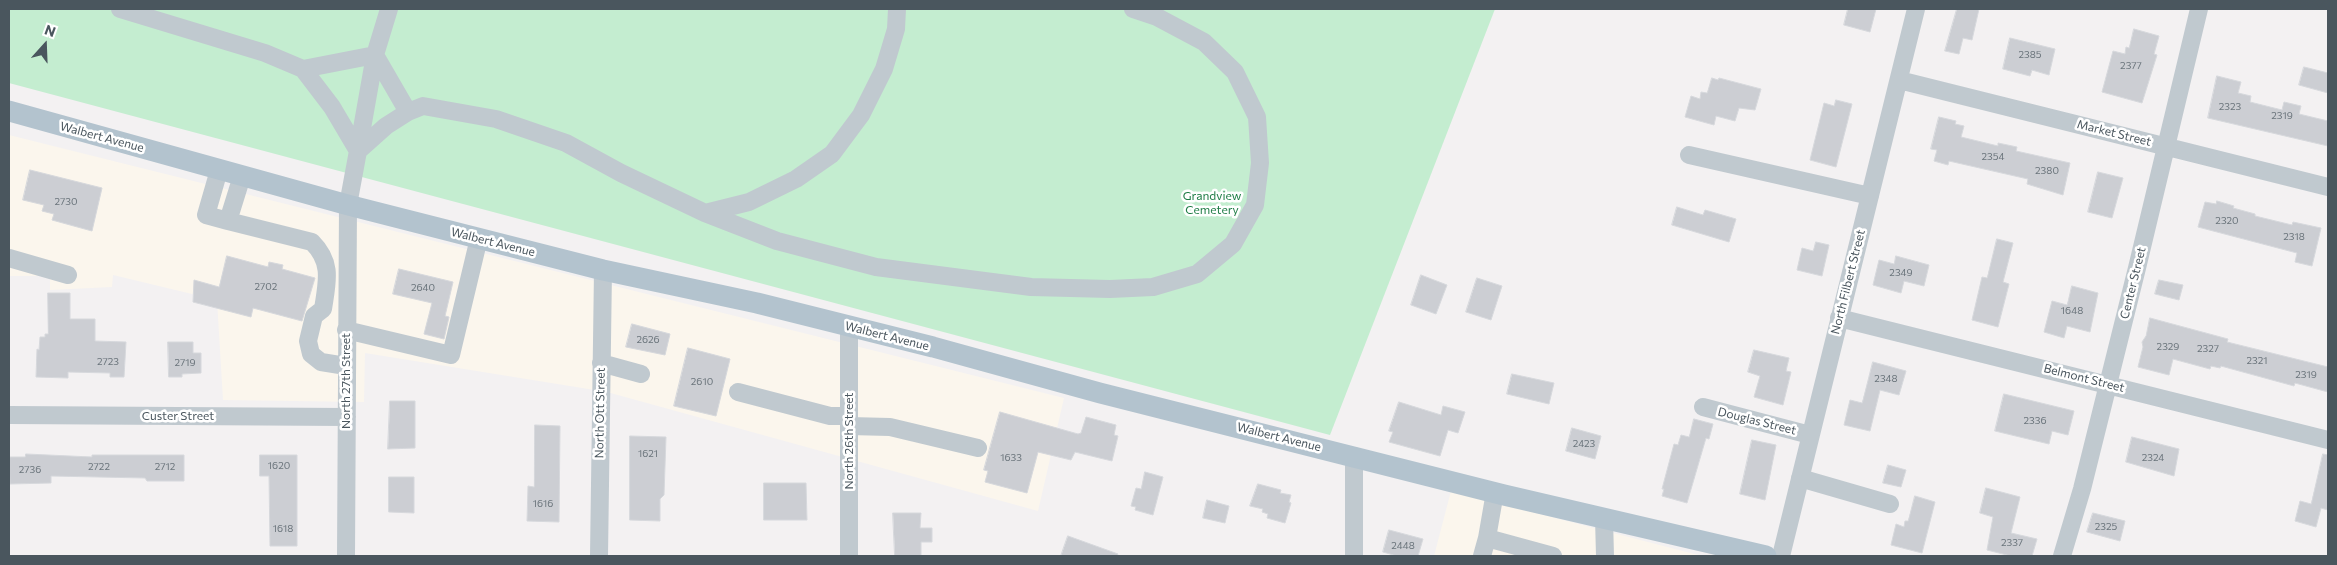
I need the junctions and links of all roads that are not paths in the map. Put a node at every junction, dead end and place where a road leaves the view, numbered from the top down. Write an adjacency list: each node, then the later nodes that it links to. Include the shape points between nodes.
1 (120, 9): 8 (street, via 265,53)
2 (389, 9): 7 (street, North 27th Street)
3 (897, 9): 20 (street, via 896,29 884,69 861,115 832,154 796,179 749,202)
4 (1133, 9): 20 (street, via 1204,42 1235,72 1257,117 1260,163 1255,205 1233,244 1197,274 1153,287 1110,290 1031,287 876,267 778,241)
5 (1916, 9): 9 (street, North Filbert Street)
6 (2199, 9): 12 (street, Center Street)
7 (375, 54): 8 (street); 11 (street); 13 (street, North 27th Street)
8 (303, 69): 13 (street, via 332,107)
9 (1899, 80): 12 (street, Market Street); 18 (street, North Filbert Street)
10 (9, 111): 15 (main road, Walbert Avenue)
11 (408, 112): 13 (street); 20 (street, via 423,106 496,119 566,142 621,174)
12 (2166, 146): 17 (street, Market Street); 32 (street, Center Street)
13 (358, 151): 19 (street, North 27th Street)
14 (1689, 155): 18 (street)
15 (219, 170): 16 (main road, Walbert Avenue); 21 (street, via 206,215)
16 (242, 176): 19 (main road, Walbert Avenue); 21 (street)
17 (2328, 187)
18 (1870, 196): 26 (street, North Filbert Street)
19 (348, 205): 22 (main road, Walbert Avenue); 28 (street, North 27th Street)
20 (704, 213)
21 (228, 221): 30 (street, via 312,242 322,252 327,263 323,308 314,316 308,341 311,354 322,362)
22 (479, 238): 24 (main road, Walbert Avenue); 28 (street, via 451,355)
23 (9, 258): 25 (street)
24 (603, 270): 27 (main road, Walbert Avenue); 29 (street, North Ott Street)
25 (68, 275)
26 (1839, 318): 32 (street, Belmont Street); 38 (street, North Filbert Street)
27 (849, 326): 37 (street, North 26th Street); 41 (main road, Walbert Avenue)
28 (346, 330): 30 (street, North 27th Street)
29 (601, 362): 31 (street); 48 (street, North Ott Street)
30 (346, 366): 36 (street, North 27th Street)
31 (641, 374)
32 (2108, 384): 39 (street, Belmont Street); 56 (street, Center Street)
33 (738, 392): 37 (street)
34 (1703, 408): 38 (street, Douglas Street)
35 (9, 415): 36 (street, Custer Street)
36 (346, 417): 47 (street, North 27th Street)
37 (849, 421): 40 (street, via 890,427); 49 (street, North 26th Street)
38 (1810, 435): 42 (street, North Filbert Street)
39 (2328, 440)
40 (978, 448)
41 (1354, 456): 43 (main road, Walbert Avenue); 50 (street)
42 (1800, 478): 44 (street); 55 (street, North Filbert Street)
43 (1495, 492): 45 (main road, Walbert Avenue); 46 (street)
44 (1890, 504)
45 (1604, 518): 53 (street); 54 (main road, Walbert Avenue)
46 (1487, 538): 51 (street); 52 (street)
47 (346, 556)
48 (599, 556)
49 (849, 556)
50 (1354, 556)
51 (1482, 556)
52 (1553, 556)
53 (1604, 556)
54 (1766, 556)
55 (1781, 556)
56 (2062, 556)

